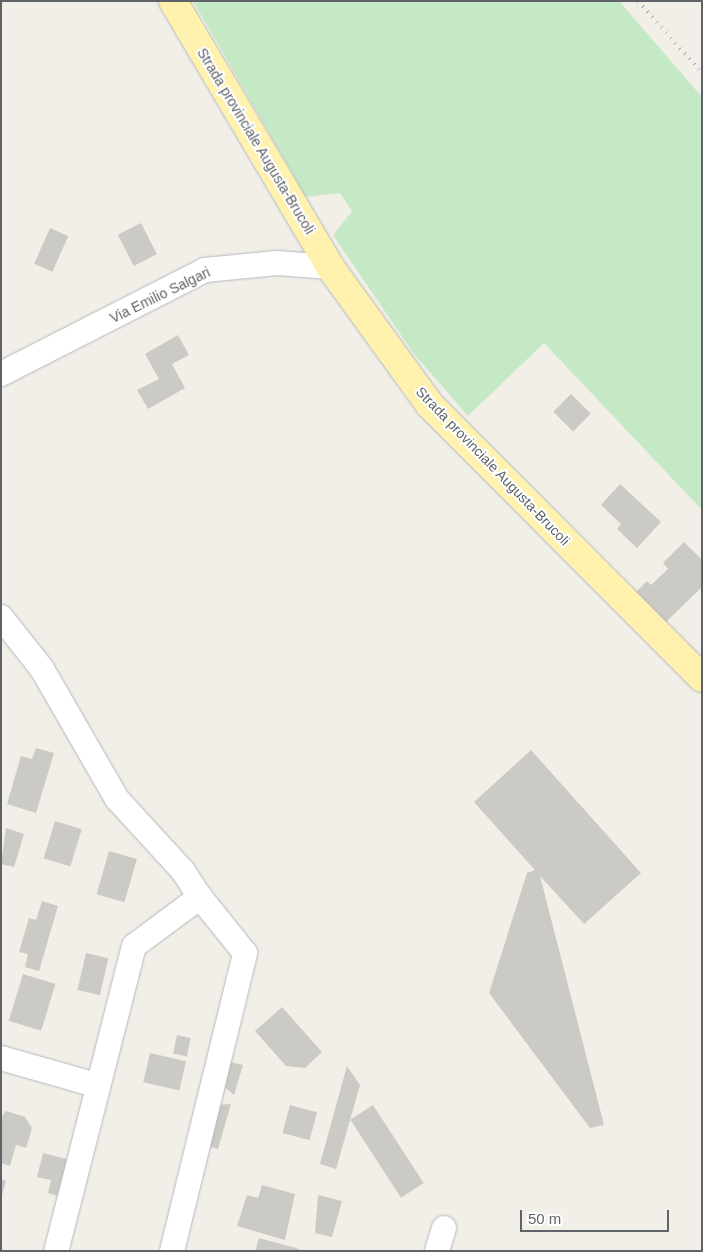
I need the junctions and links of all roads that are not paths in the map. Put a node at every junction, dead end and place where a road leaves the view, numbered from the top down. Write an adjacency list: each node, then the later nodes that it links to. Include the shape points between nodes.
1 (173, 1): 2 (main road, Strada provinciale Augusta-Brucoli)
2 (330, 267): 3 (street, Via Emilio Salgari, via 269,263 205,270); 5 (main road, Strada provinciale Augusta-Brucoli, via 430,405)
3 (1, 374)
4 (1, 617): 6 (street, via 42,669 117,799 183,871)
5 (702, 678)
6 (200, 897): 8 (street, via 134,946); 11 (street, via 245,953)
7 (1, 1058): 8 (street)
8 (96, 1085): 10 (street)
9 (444, 1228): 12 (street)
10 (56, 1251)
11 (172, 1251)
12 (437, 1251)

